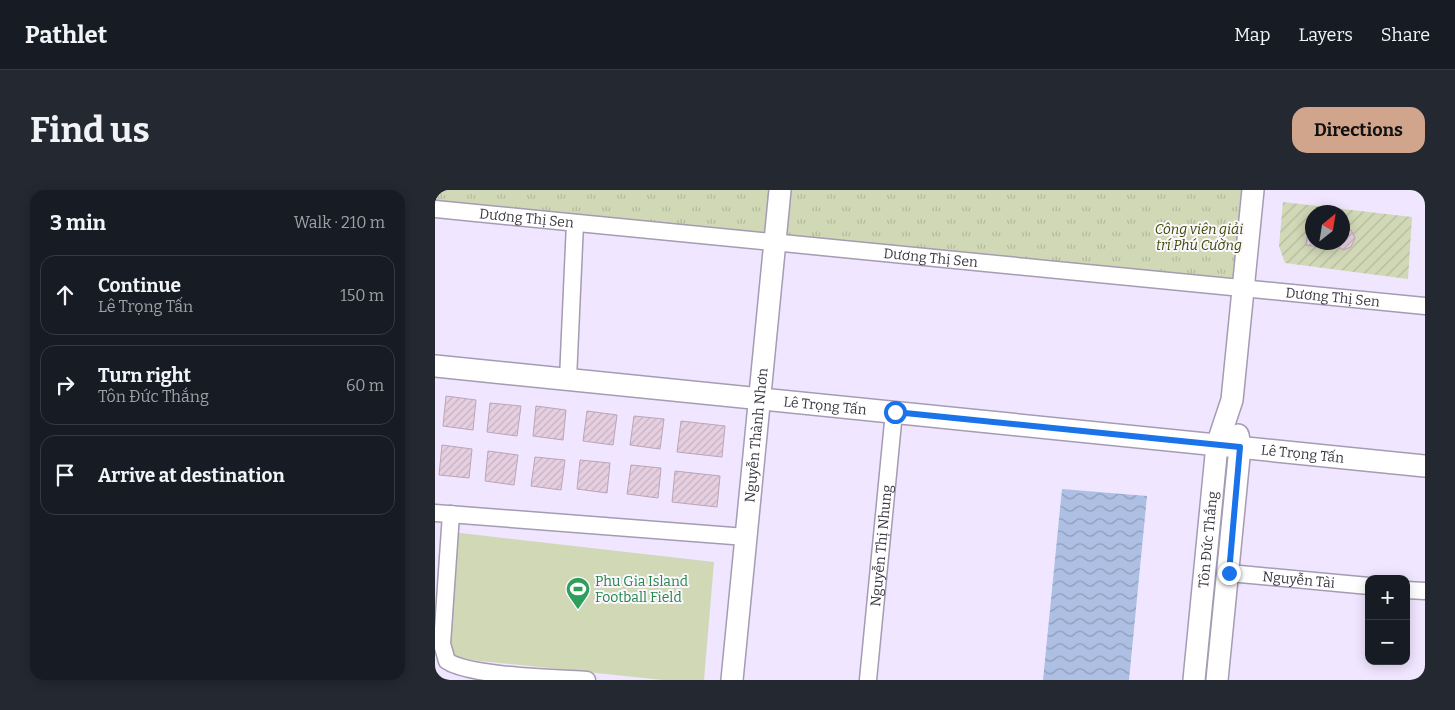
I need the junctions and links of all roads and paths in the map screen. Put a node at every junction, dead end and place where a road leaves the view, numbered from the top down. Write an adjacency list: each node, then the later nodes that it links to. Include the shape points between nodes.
1 (780, 190): 5 (street, Nguyễn Thành Nhơn)
2 (1253, 190): 6 (street, Tôn Đức Thắng)
3 (435, 209): 4 (street, Dương Thị Sen)
4 (575, 223): 5 (street, Dương Thị Sen); 9 (street)
5 (775, 241): 6 (street, Dương Thị Sen); 10 (street, Nguyễn Thành Nhơn)
6 (1243, 289): 7 (street, Dương Thị Sen); 11 (street, Tôn Đức Thắng)
7 (1425, 306)
8 (435, 366): 9 (street, Lê Trọng Tấn)
9 (568, 379): 10 (street, Lê Trọng Tấn)
10 (759, 398): 12 (street, Lê Trọng Tấn); 17 (street, Nguyễn Thành Nhơn)
11 (1232, 400): 13 (street, Tôn Đức Thắng); 14 (street, Tôn Đức Thắng)
12 (895, 412): 13 (street, Lê Trọng Tấn); 24 (street, Nguyễn Thị Nhung)
13 (1217, 445): 14 (street, Lê Trọng Tấn); 25 (street, Tôn Đức Thắng)
14 (1240, 447): 15 (street, Lê Trọng Tấn); 18 (street, Tôn Đức Thắng)
15 (1425, 466)
16 (443, 513): 17 (street); 22 (street, via 442,644 447,662 492,672)
17 (746, 537): 23 (street, Nguyễn Thành Nhơn)
18 (1229, 573): 19 (street, Nguyễn Tài); 26 (street, Tôn Đức Thắng)
19 (1365, 586)
20 (1410, 590): 21 (street)
21 (1425, 591)
22 (587, 680)
23 (732, 680)
24 (868, 680)
25 (1194, 680)
26 (1217, 680)

